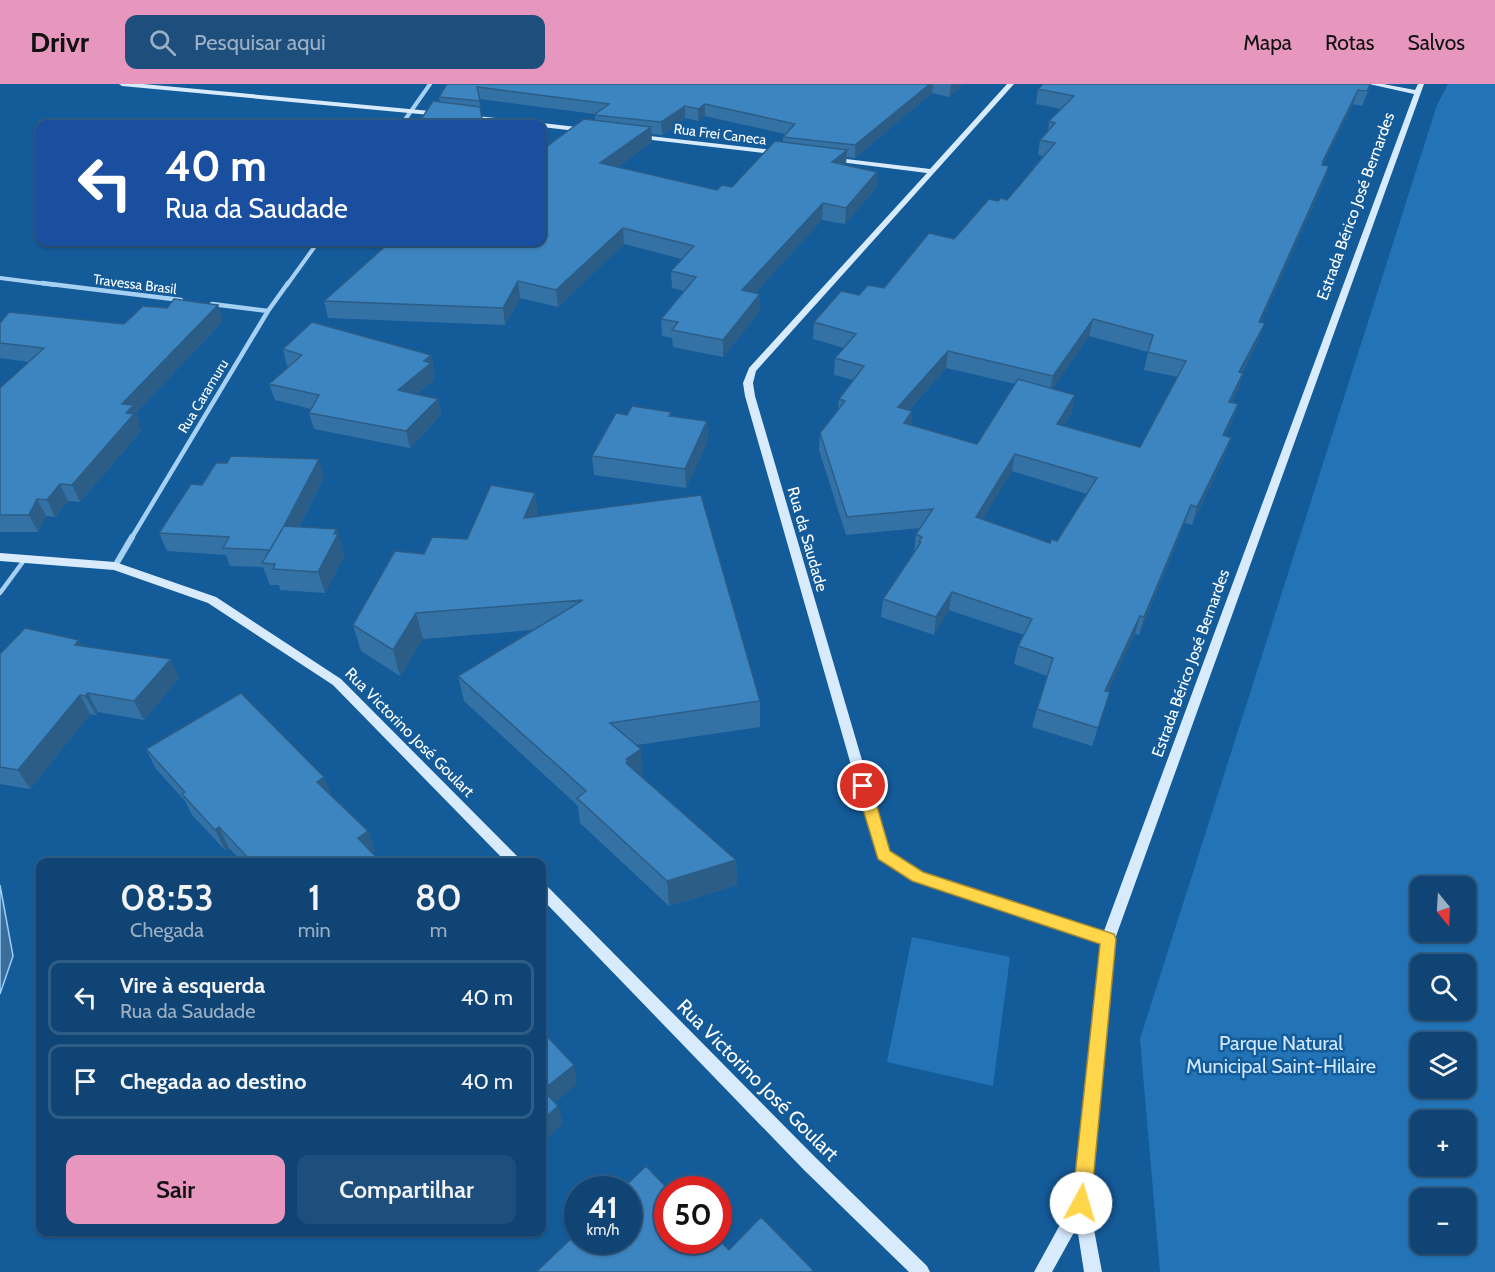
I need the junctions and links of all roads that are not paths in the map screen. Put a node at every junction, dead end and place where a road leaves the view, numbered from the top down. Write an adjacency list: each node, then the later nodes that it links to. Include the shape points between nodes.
1 (122, 84): 6 (street)
2 (430, 84): 6 (street)
3 (1011, 84): 16 (street, Rua da Saudade)
4 (1372, 84): 5 (street)
5 (1419, 88): 28 (street, Estrada Bérico José Bernardes)
6 (412, 110): 7 (street); 9 (street)
7 (445, 114)
8 (456, 116): 10 (street)
9 (405, 120)
10 (495, 120)
11 (546, 126): 12 (street)
12 (589, 131)
13 (624, 135): 14 (street, Rua Frei Caneca)
14 (790, 154)
15 (825, 158): 16 (street)
16 (932, 171): 28 (street, Rua da Saudade, via 752,370 750,396 883,855 918,877)
17 (315, 246): 21 (street, Rua Caramuru)
18 (0, 278): 19 (street, Travessa Brasil)
19 (186, 301)
20 (209, 304): 21 (street)
21 (267, 311): 24 (street, Rua Caramuru)
22 (0, 557): 23 (street, Rua Victorino José Goulart)
23 (25, 559): 24 (street, Rua Victorino José Goulart); 25 (lane)
24 (115, 566): 26 (street, Rua Victorino José Goulart, via 212,600 337,682)
25 (0, 593)
26 (510, 858)
27 (546, 894): 30 (street, Rua Victorino José Goulart)
28 (1108, 939): 29 (street, Estrada Bérico José Bernardes)
29 (1081, 1203): 31 (street); 32 (street, Estrada Bérico José Bernardes)
30 (921, 1272)
31 (1043, 1272)
32 (1094, 1272)

